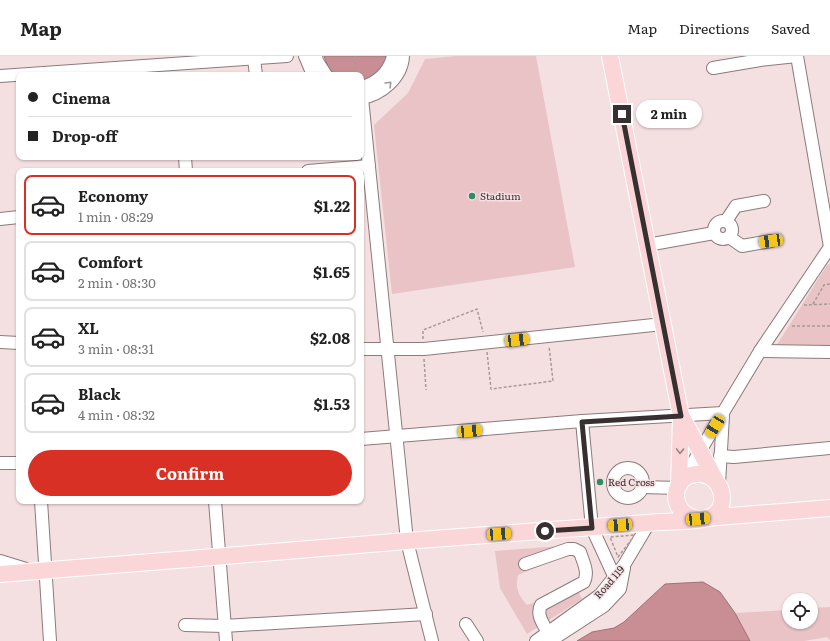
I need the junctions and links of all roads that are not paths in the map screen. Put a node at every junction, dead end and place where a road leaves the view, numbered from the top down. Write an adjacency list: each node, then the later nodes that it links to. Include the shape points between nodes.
1 (287, 56): 8 (street)
2 (305, 56): 13 (street)
3 (316, 56): 14 (street)
4 (393, 56): 17 (street, via 387,70)
5 (403, 56): 18 (street, one-way to 5, via 375,94 388,86 397,74)
6 (610, 56): 31 (main road)
7 (797, 56): 10 (street); 30 (street)
8 (254, 58): 9 (street); 12 (street)
9 (177, 65): 11 (street)
10 (713, 68)
11 (64, 72)
12 (256, 72)
13 (311, 72)
14 (324, 72)
15 (16, 75): 16 (street)
16 (0, 76)
17 (364, 92)
18 (364, 94)
19 (364, 121): 20 (street)
20 (369, 166): 21 (street); 22 (street)
21 (345, 168)
22 (366, 189): 36 (street)
23 (764, 201): 26 (street, via 736,206)
24 (16, 217): 25 (street)
25 (0, 219)
26 (726, 221): 27 (street, via 717,224); 28 (street, via 733,230)
27 (714, 233): 28 (street, via 720,239); 31 (street)
28 (729, 238): 29 (street, via 742,246)
29 (771, 241)
30 (830, 241): 37 (street)
31 (647, 245): 32 (main road)
32 (663, 324): 36 (street, via 431,349); 40 (main road)
33 (0, 342): 34 (street)
34 (16, 343)
35 (364, 349): 36 (street)
36 (388, 350): 42 (street)
37 (760, 351): 38 (street); 39 (street)
38 (830, 352)
39 (723, 413): 40 (street); 45 (street); 46 (street)
40 (681, 416): 41 (street); 45 (main road); 50 (main road, one-way to 50)
41 (582, 422): 42 (street); 58 (street)
42 (396, 436): 43 (street); 59 (street)
43 (364, 439)
44 (830, 448): 46 (street, via 734,457)
45 (699, 452): 49 (main road); 50 (street)
46 (720, 456): 49 (street)
47 (16, 462): 48 (street)
48 (0, 463)
49 (718, 484): 50 (main road, via 708,475 693,474); 55 (main road, via 725,499 737,508); 56 (main road, via 721,504 716,513)
50 (679, 486): 51 (street); 56 (main road, via 676,503 682,513 689,518); 57 (main road, via 660,516)
51 (642, 487)
52 (41, 504): 64 (street)
53 (215, 504): 60 (street)
54 (830, 508): 55 (main road)
55 (759, 513): 56 (main road)
56 (702, 519): 57 (main road)
57 (649, 523): 58 (main road); 63 (street, Road 119)
58 (592, 528): 59 (main road); 66 (street)
59 (407, 541): 60 (main road); 67 (street)
60 (219, 557): 64 (main road); 70 (street)
61 (0, 561): 64 (street, via 23,568)
62 (525, 564): 71 (street, via 574,549 580,552 586,569 584,582 541,605 539,615)
63 (624, 565): 66 (street, Road 119); 71 (street, via 620,589 604,606)
64 (47, 571): 65 (main road); 72 (street)
65 (0, 574)
66 (615, 578): 71 (street, Road 119, via 600,595)
67 (426, 614): 70 (street); 74 (street)
68 (466, 624): 75 (street)
69 (185, 625): 70 (street)
70 (224, 626): 73 (street)
71 (549, 637): 76 (street, Road 119)
72 (50, 641)
73 (226, 641)
74 (432, 641)
75 (477, 641)
76 (536, 641)

